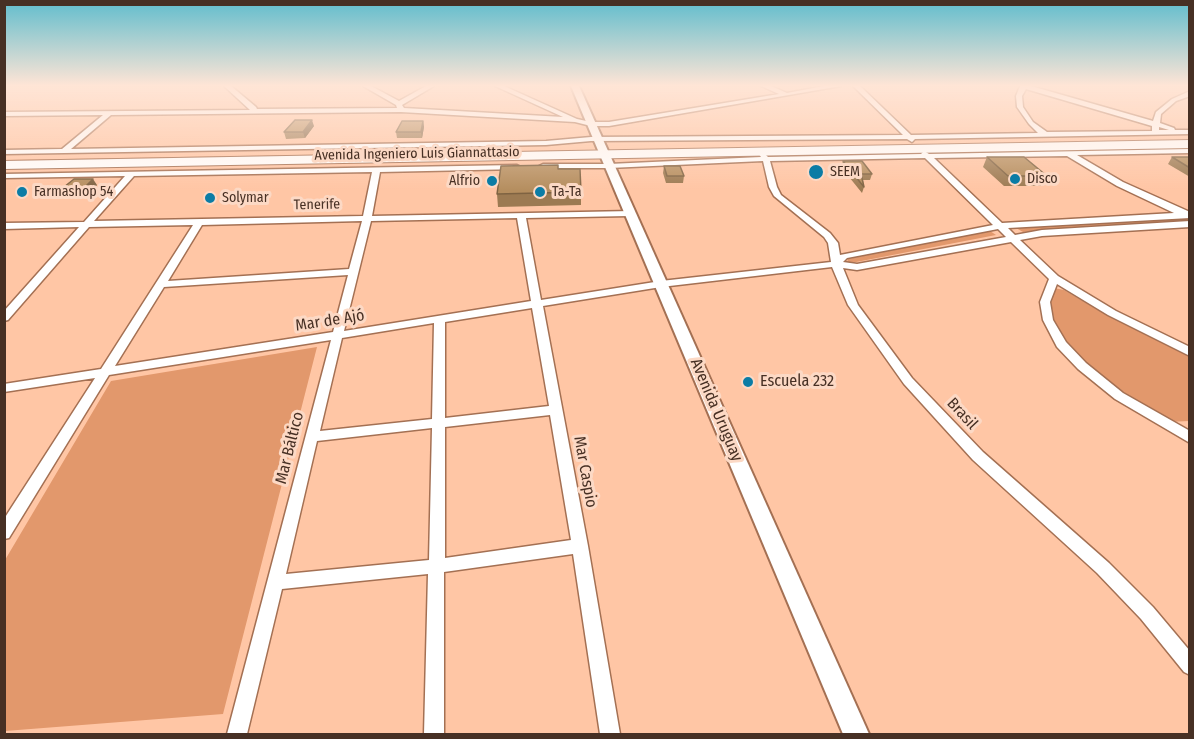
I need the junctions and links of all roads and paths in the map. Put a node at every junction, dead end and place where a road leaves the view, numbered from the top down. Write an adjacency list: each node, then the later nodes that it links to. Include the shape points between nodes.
1 (101, 120): 18 (street)
2 (577, 120): 9 (street)
3 (590, 120): 9 (street, Avenida Uruguay)
4 (630, 120): 9 (street)
5 (892, 120): 14 (street)
6 (1034, 120): 12 (street)
7 (1146, 120): 8 (street)
8 (1155, 123): 10 (street); 11 (street)
9 (591, 124): 17 (street, Avenida Uruguay)
10 (1155, 132): 11 (street, Avenida Ingeniero Luis Giannattasio); 12 (street, Avenida Ingeniero Luis Giannattasio)
11 (1187, 134): 12 (main road, Avenida Ingeniero Luis Giannattasio)
12 (1057, 143): 13 (main road, Avenida Ingeniero Luis Giannattasio); 14 (main road, Avenida Ingeniero Luis Giannattasio); 14 (street, Avenida Ingeniero Luis Giannattasio); 15 (street, Avenida Ingeniero Luis Giannattasio); 28 (street, via 1120,184)
13 (1190, 144)
14 (918, 146): 17 (main road, Avenida Ingeniero Luis Giannattasio); 19 (main road, Avenida Ingeniero Luis Giannattasio); 34 (street)
15 (1190, 151)
16 (4, 152): 18 (street, Avenida Ingeniero Luis Giannattasio)
17 (603, 152): 18 (main road, Avenida Ingeniero Luis Giannattasio); 19 (main road, Avenida Ingeniero Luis Giannattasio); 21 (main road, Avenida Ingeniero Luis Giannattasio); 26 (street, Avenida Uruguay)
18 (60, 154): 20 (main road, Avenida Ingeniero Luis Giannattasio)
19 (764, 155): 36 (street, Brasil, via 772,187 827,235 833,243)
20 (4, 158)
21 (556, 161): 22 (main road, Avenida Ingeniero Luis Giannattasio); 23 (street, Avenida Ingeniero Luis Giannattasio)
22 (4, 165)
23 (377, 169): 24 (street, Avenida Ingeniero Luis Giannattasio); 29 (street, Mar Báltico)
24 (132, 173): 25 (street, Avenida Ingeniero Luis Giannattasio); 31 (street)
25 (4, 176)
26 (629, 213): 27 (street, Tenerife); 40 (street, Avenida Uruguay)
27 (522, 215): 29 (street, Tenerife); 41 (street, Mar Caspio)
28 (1188, 216): 34 (street)
29 (367, 218): 30 (street, Tenerife); 37 (street, Mar Báltico)
30 (200, 221): 31 (street, Tenerife); 39 (street)
31 (89, 223): 33 (street, Tenerife); 42 (street)
32 (1190, 225): 35 (street)
33 (4, 226)
34 (1000, 226): 35 (street); 36 (street, via 844,256)
35 (1011, 237): 36 (street, via 857,267); 38 (street)
36 (836, 264): 40 (street, Mar de Ajó); 56 (street, Brasil, via 853,305 908,381 978,456 1104,568)
37 (353, 272): 39 (street); 44 (street, Mar Báltico)
38 (1054, 278): 45 (street, via 1104,309); 50 (street, via 1045,302 1048,320 1061,344 1119,396)
39 (162, 284): 46 (street)
40 (661, 284): 41 (street, Mar de Ajó); 60 (street, Avenida Uruguay)
41 (536, 302): 43 (street, Mar de Ajó); 48 (street, Mar Caspio)
42 (4, 318)
43 (440, 321): 44 (street, Mar de Ajó); 49 (street)
44 (337, 336): 46 (street, Mar de Ajó); 51 (street, Mar Báltico)
45 (1190, 352)
46 (107, 372): 47 (street, Mar de Ajó); 52 (street)
47 (4, 388)
48 (556, 410): 49 (street); 53 (street, Mar Caspio)
49 (438, 425): 51 (street); 54 (street)
50 (1187, 434)
51 (312, 437): 55 (street, Mar Báltico)
52 (4, 533)
53 (580, 546): 54 (street); 59 (street, Mar Caspio)
54 (436, 566): 55 (street); 58 (street)
55 (275, 582): 57 (street, Mar Báltico)
56 (1190, 666)
57 (237, 735)
58 (434, 735)
59 (610, 735)
60 (856, 735)

